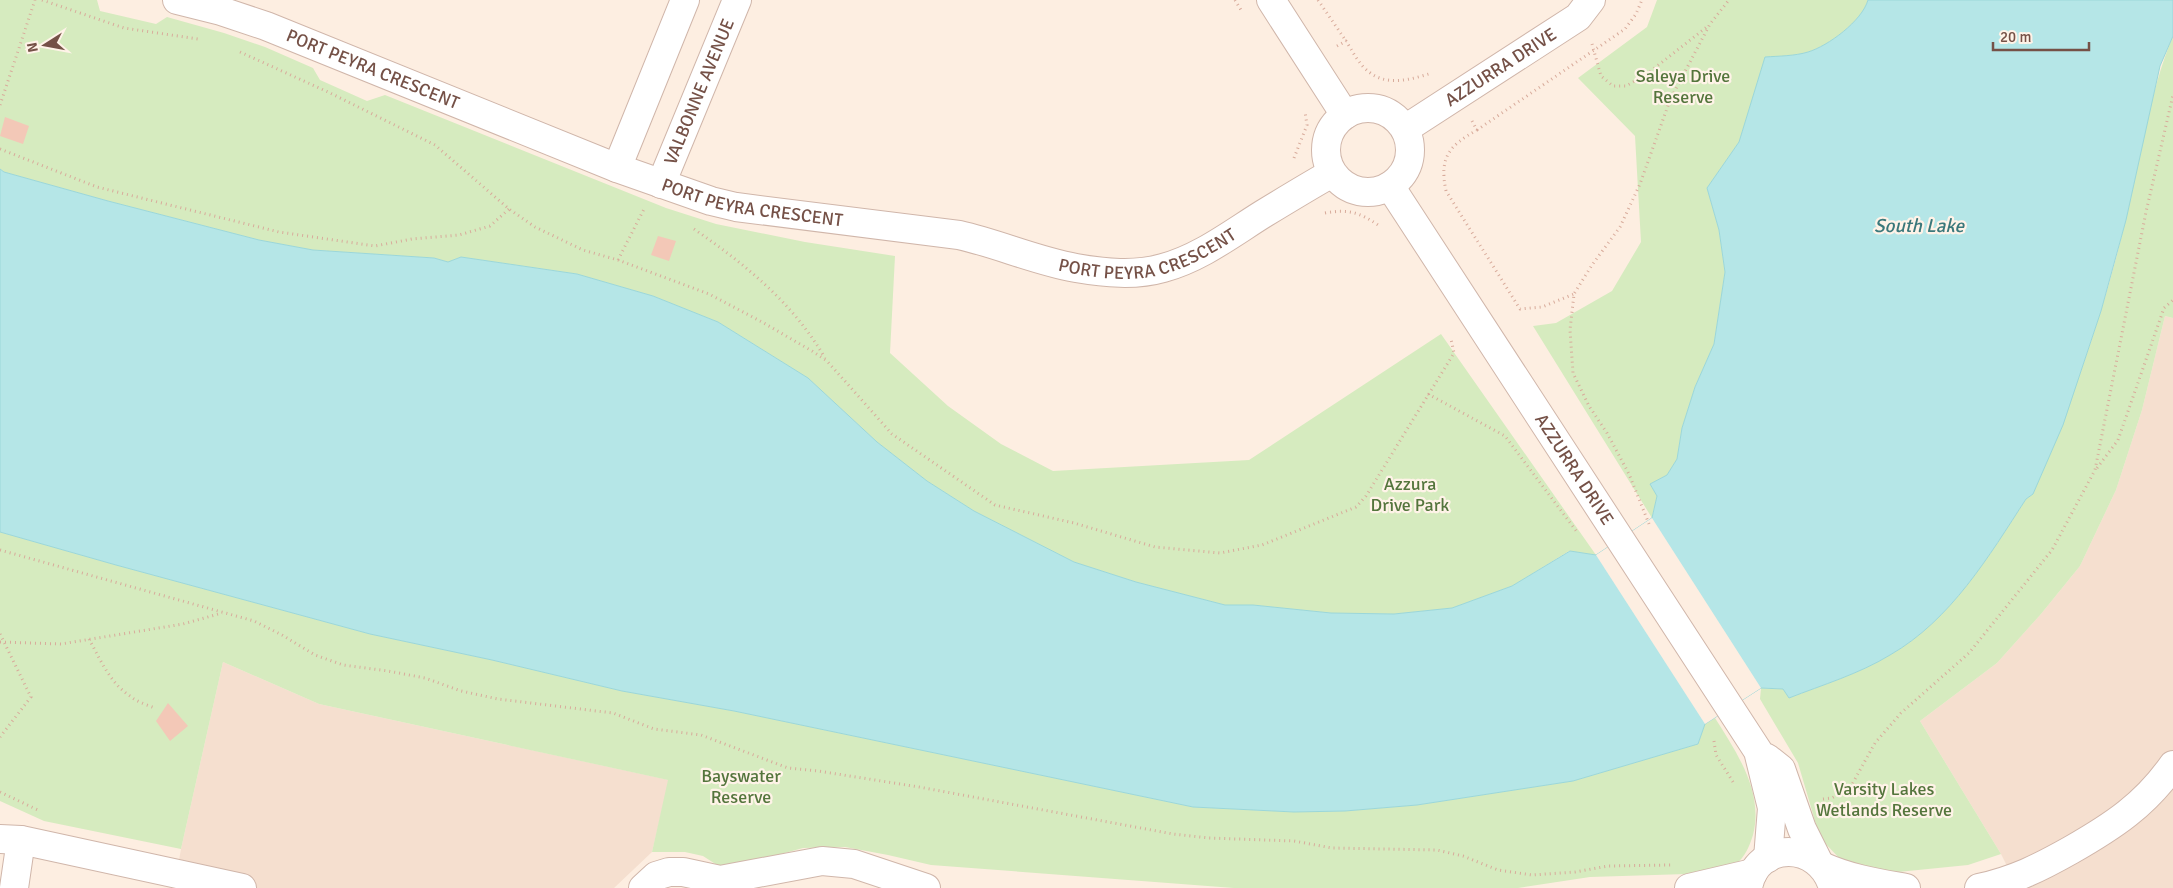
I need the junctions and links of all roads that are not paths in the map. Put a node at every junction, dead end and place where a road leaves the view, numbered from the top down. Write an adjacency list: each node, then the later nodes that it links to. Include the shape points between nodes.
1 (177, 0): 8 (street, PORT PEYRA CRESCENT, via 266,26)
2 (685, 0): 8 (street)
3 (737, 0): 10 (street, VALBONNE AVENUE)
4 (1271, 0): 6 (street)
5 (1584, 8): 7 (street, AZZURRA DRIVE)
6 (1345, 115): 7 (street, via 1366,108 1378,109 1388,113); 9 (street, via 1333,126 1327,141 1325,152)
7 (1405, 129): 11 (street, via 1409,139 1409,160 1399,179)
8 (617, 168): 10 (street, PORT PEYRA CRESCENT)
9 (1332, 173): 10 (street, PORT PEYRA CRESCENT, via 1207,250 1162,268 1134,273 1075,268 959,235 736,207); 11 (street, via 1346,186 1363,193)
10 (661, 184)
11 (1390, 186): 12 (street, AZZURRA DRIVE)
12 (1758, 751): 15 (street, via 1781,769 1802,829); 16 (street, via 1772,808)
13 (2173, 765): 24 (street, via 2158,786 2110,828 2038,869 2008,882)
14 (7, 835): 19 (street); 20 (street)
15 (1825, 872): 16 (street, via 1806,854 1793,852 1780,853); 23 (street)
16 (1756, 873): 17 (street)
17 (1684, 876)
18 (704, 882): 21 (street, via 683,872 669,872 656,876); 22 (street, via 822,861 854,864)
19 (14, 888)
20 (242, 888)
21 (643, 888)
22 (926, 888)
23 (1906, 888)
24 (1979, 888)

